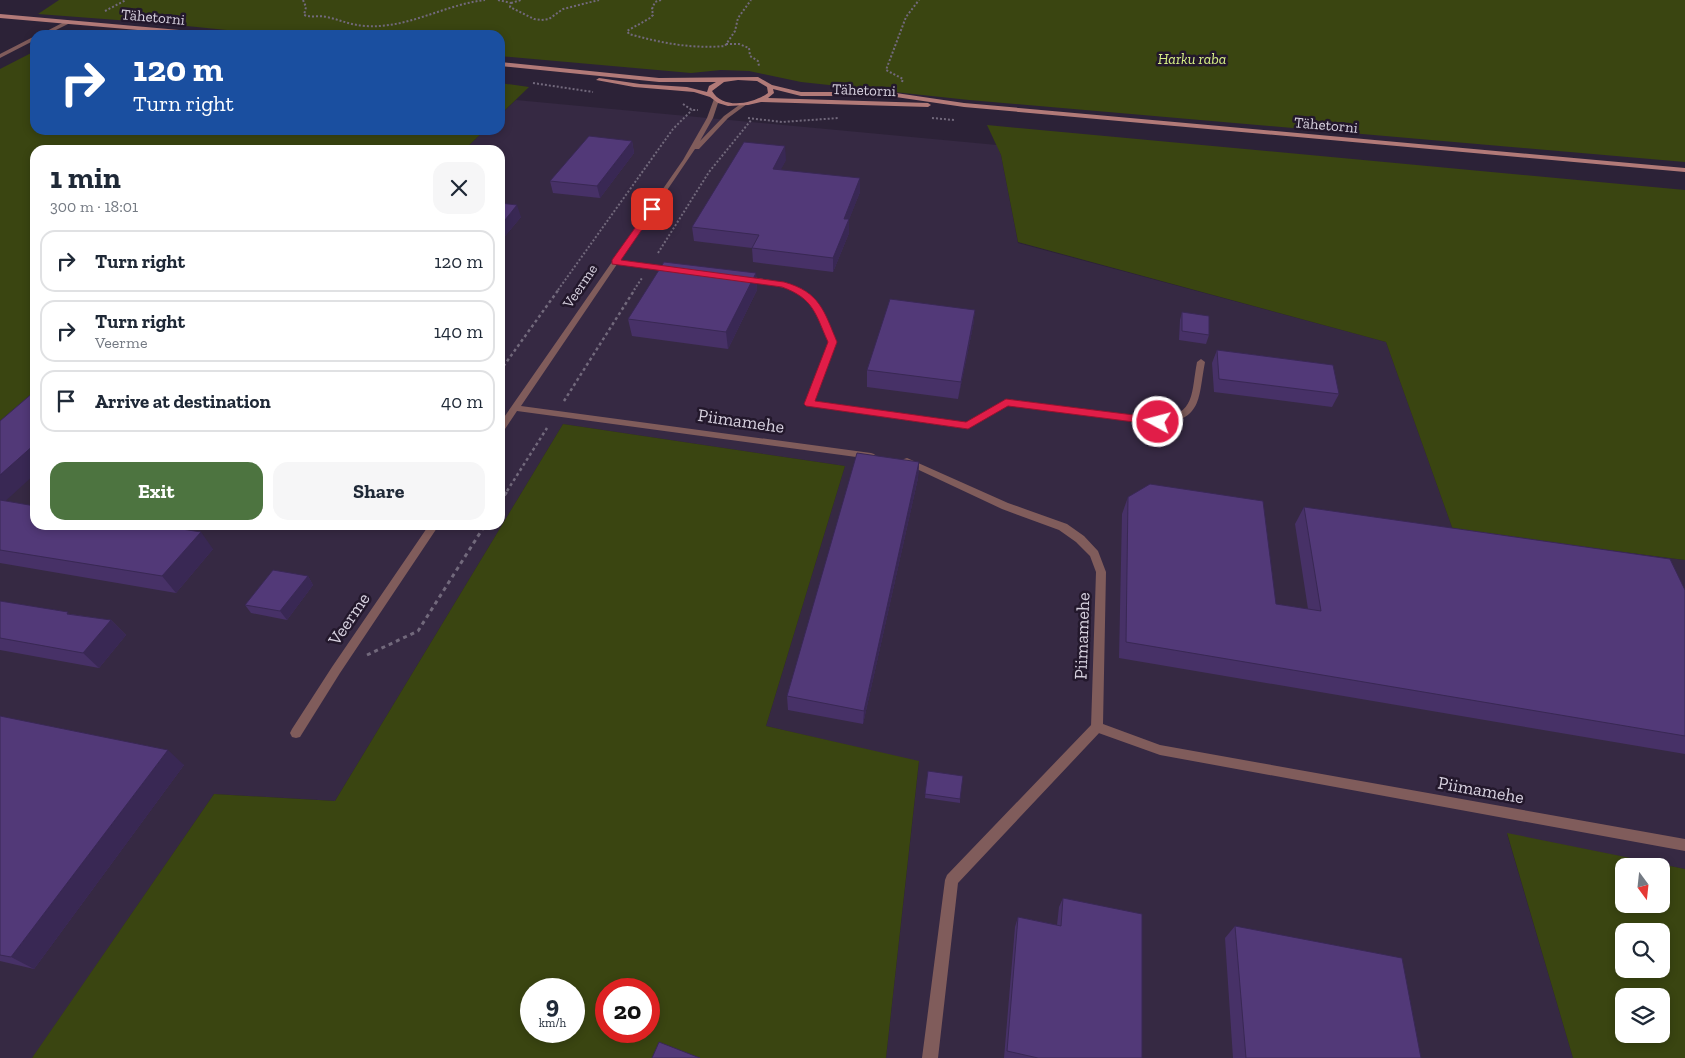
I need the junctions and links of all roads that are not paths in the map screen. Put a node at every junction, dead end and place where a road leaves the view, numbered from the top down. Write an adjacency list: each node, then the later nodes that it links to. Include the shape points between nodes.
1 (0, 16): 2 (street, Tähetorni)
2 (68, 22): 3 (street); 4 (street, Tähetorni)
3 (52, 30)
4 (157, 30)
5 (30, 41): 6 (street)
6 (0, 56)
7 (505, 65): 8 (street)
8 (537, 68): 9 (street, via 668,80); 11 (street, via 621,84 696,90)
9 (725, 80): 10 (street, Tähetorni, via 751,78); 11 (street, via 712,87)
10 (770, 86): 12 (street, via 771,93); 14 (street, Tähetorni, via 801,94 889,94)
11 (713, 98): 13 (street, Tähetorni); 15 (street, Veerme, via 710,118)
12 (762, 100): 13 (street, Tähetorni); 14 (street, Tähetorni)
13 (744, 104): 15 (street, Veerme, via 726,117)
14 (964, 105): 16 (street, Tähetorni)
15 (686, 160): 17 (street, Veerme)
16 (1685, 170)
17 (615, 262): 18 (street); 21 (street, Veerme)
18 (679, 270)
19 (736, 278): 20 (street, via 784,285 800,291 816,305 832,342 810,404 968,426 1006,402 1158,422 1173,421 1190,411)
20 (1201, 362)
21 (515, 408): 22 (street, Veerme); 23 (street, Piimamehe)
22 (505, 423)
23 (881, 458)
24 (900, 460): 26 (street, Piimamehe, via 1063,528 1094,554 1101,572)
25 (431, 530): 27 (street, Veerme)
26 (1097, 727): 28 (street, Piimamehe, via 1160,750); 29 (street, via 952,880)
27 (296, 733)
28 (1685, 845)
29 (930, 1058)

